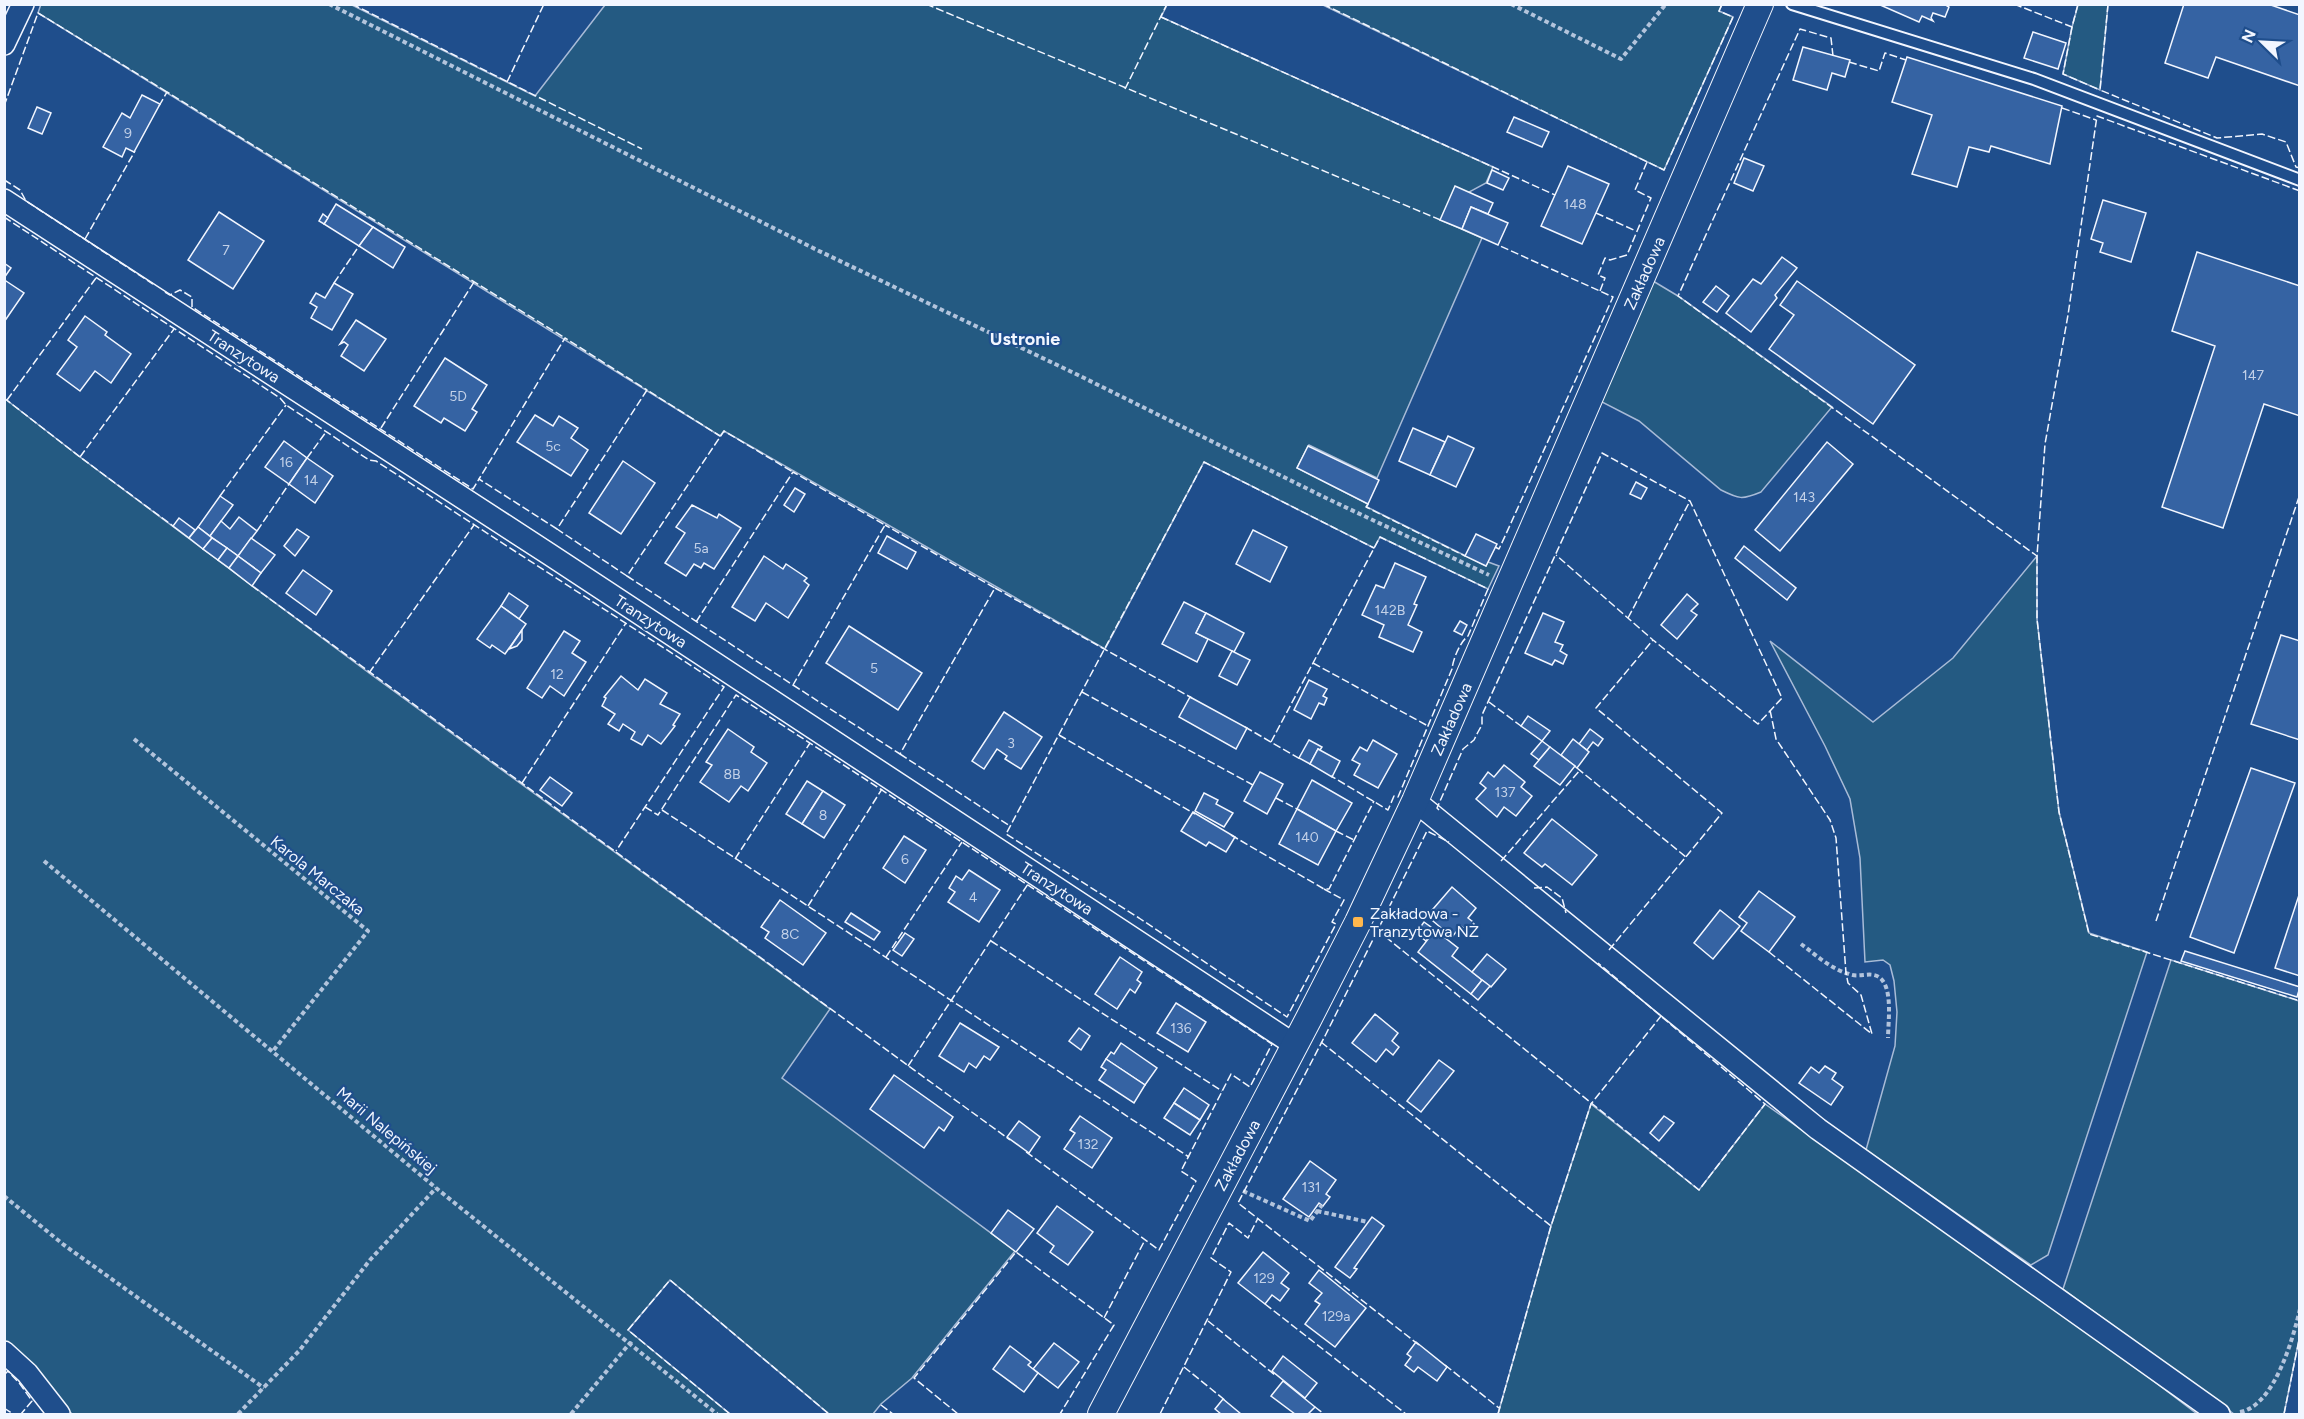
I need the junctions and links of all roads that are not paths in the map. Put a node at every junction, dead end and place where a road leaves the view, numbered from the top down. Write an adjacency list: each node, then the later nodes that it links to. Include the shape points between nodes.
1 (23, 4): 4 (street)
2 (1760, 4): 7 (street, Zakładowa)
3 (1792, 4): 5 (lane, via 2034,79)
4 (4, 44)
5 (2300, 180)
6 (4, 200): 8 (street, Tranzytowa, via 584,576)
7 (1415, 801): 8 (street, Zakładowa); 12 (street, via 1818,1130)
8 (1295, 1045): 11 (street, Zakładowa)
9 (4, 1352): 10 (street, via 27,1373)
10 (58, 1414)
11 (1101, 1414)
12 (2219, 1414)

